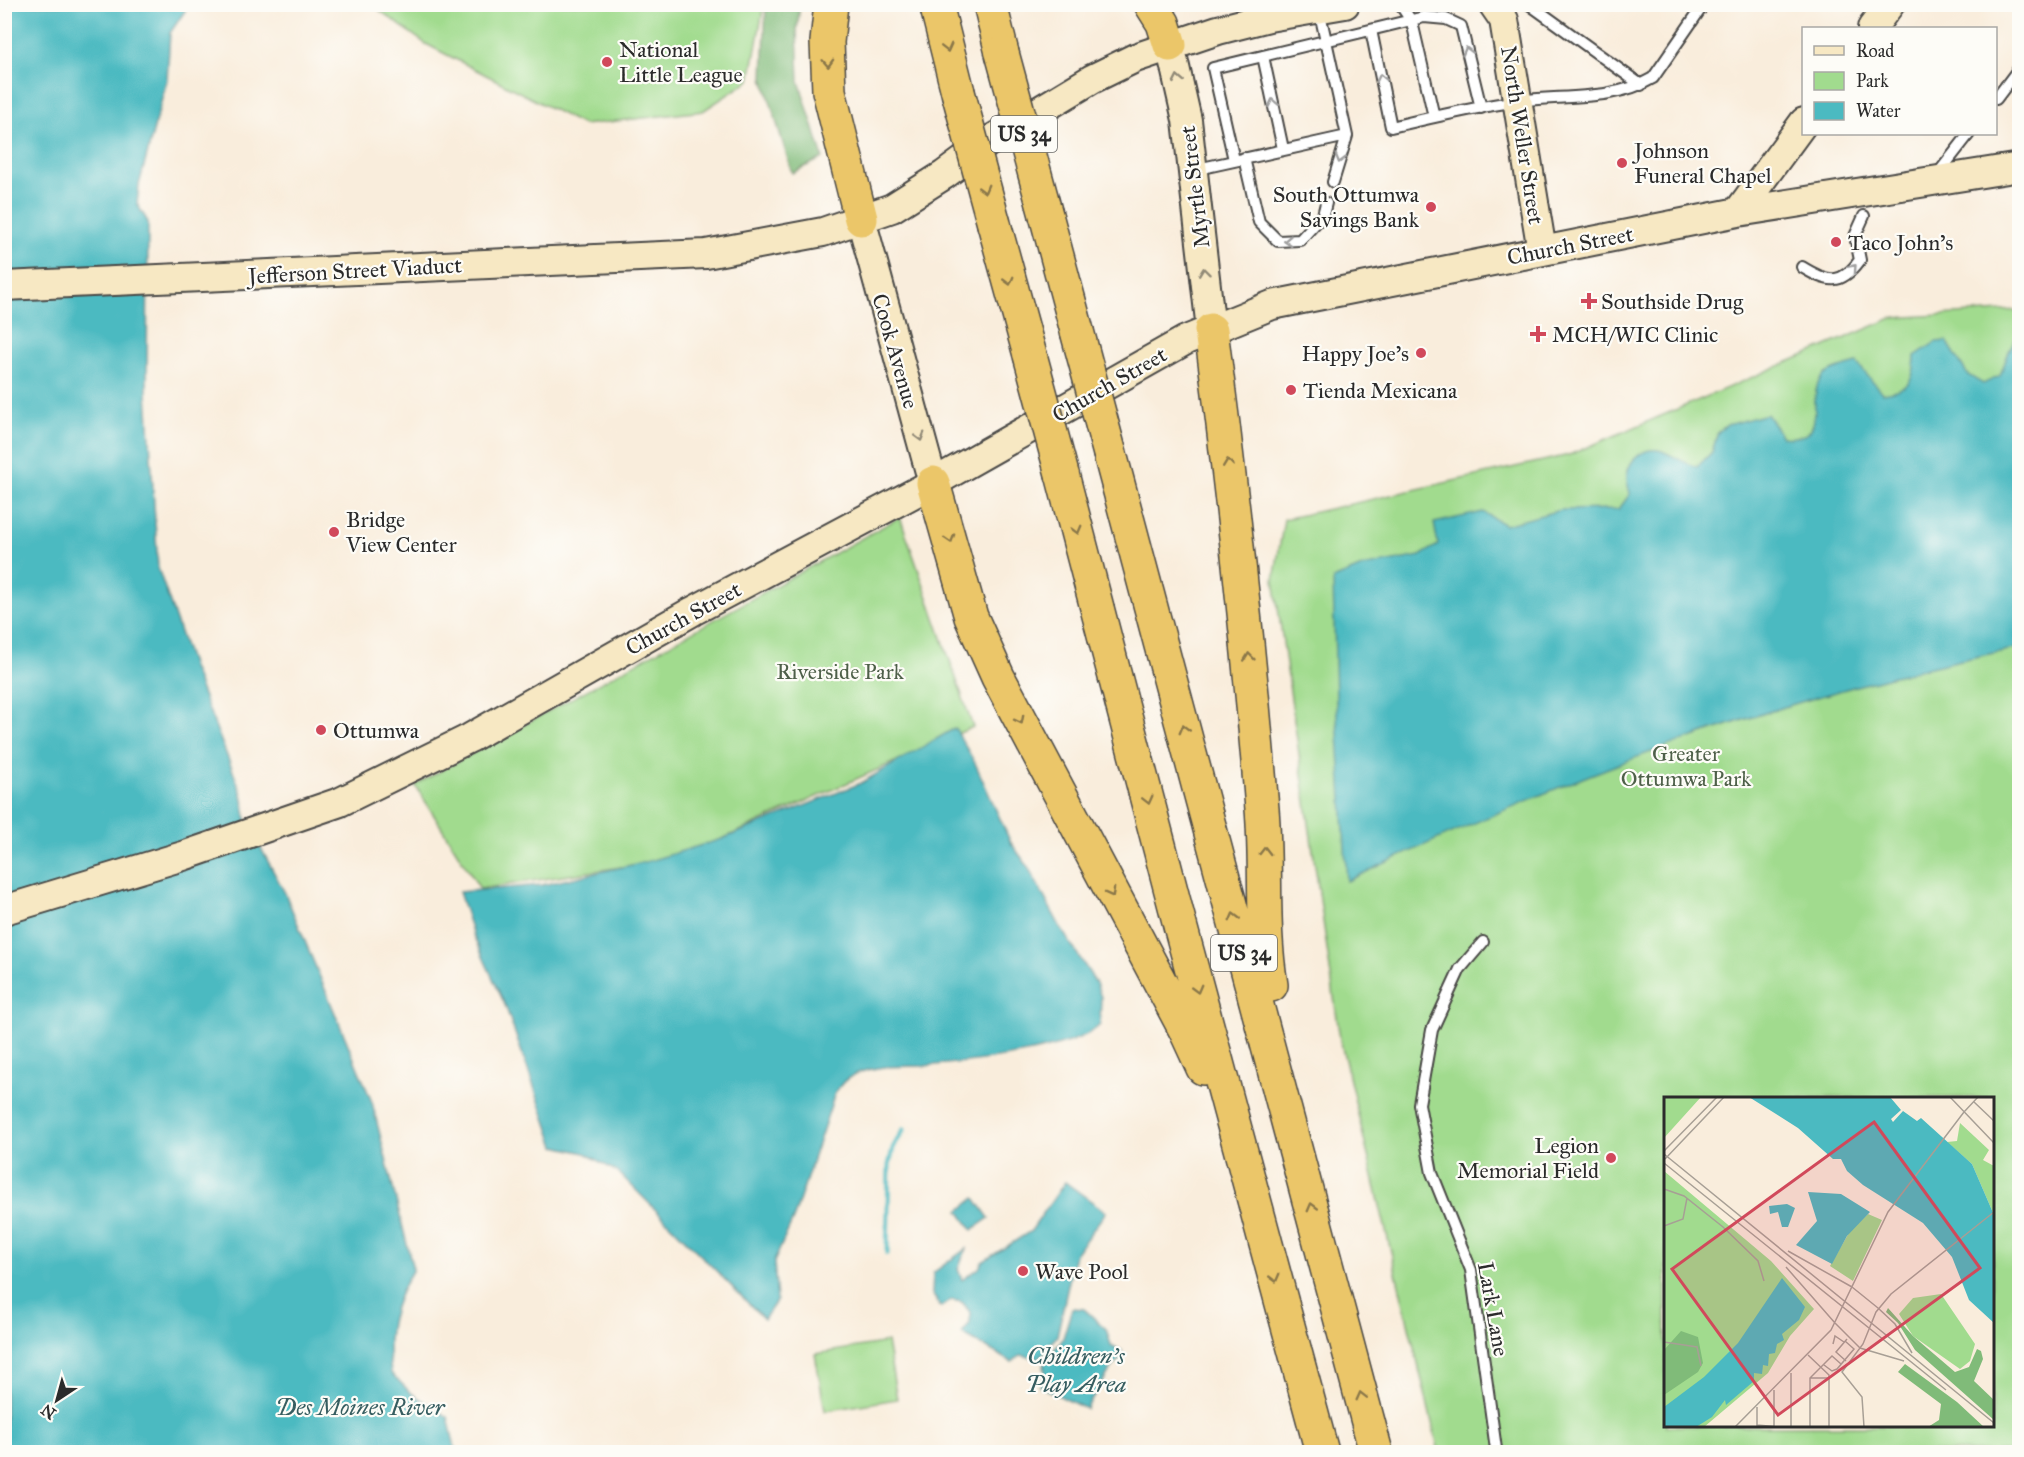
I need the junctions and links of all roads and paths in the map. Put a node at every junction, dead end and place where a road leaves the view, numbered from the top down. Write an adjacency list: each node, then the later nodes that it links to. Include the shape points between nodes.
1 (831, 4): 35 (highway, one-way to 35, via 827,42 829,92)
2 (936, 4): 43 (highway, US 34, one-way to 43, bridge)
3 (990, 4): 44 (highway, US 34, one-way to 3, bridge)
4 (1151, 4): 15 (highway)
5 (1400, 4): 11 (lane)
6 (1529, 4): 18 (lane)
7 (1704, 4): 18 (lane, via 1653,78)
8 (1890, 4): 12 (main road)
9 (1332, 7): 14 (lane); 15 (main road, Jefferson Street Viaduct, via 1269,17)
10 (1498, 12): 20 (main road, North Weller Street)
11 (1412, 22): 13 (lane); 21 (lane, one-way to 11, via 1461,26 1446,19 1424,17); 22 (lane)
12 (1873, 27)
13 (1371, 30): 14 (lane); 22 (lane, one-way to 13, via 1391,127)
14 (1326, 41): 16 (lane); 25 (lane)
15 (1170, 45): 29 (main road, Myrtle Street, one-way to 15); 35 (main road, Jefferson Street Viaduct, via 1092,80 994,138 944,176 892,208)
16 (1263, 56): 26 (lane, one-way to 16); 27 (lane, via 1213,68)
17 (2019, 67): 19 (lane)
18 (1641, 85): 20 (lane, via 1613,92)
19 (1997, 96)
20 (1518, 101): 21 (lane); 36 (main road, North Weller Street)
21 (1481, 108): 22 (lane)
22 (1434, 117)
23 (1802, 124): 33 (main road)
24 (1968, 135): 30 (lane)
25 (1347, 136): 26 (lane); 31 (lane, one-way to 31)
26 (1283, 149): 27 (lane)
27 (1239, 159): 29 (lane); 32 (lane, one-way to 27, via 1323,215 1300,240 1278,242 1259,222)
28 (2019, 166): 30 (main road, Church Street)
29 (1192, 170): 39 (main road, Myrtle Street, one-way to 29)
30 (1935, 178): 33 (main road, Church Street)
31 (1333, 182)
32 (1326, 203)
33 (1738, 212): 36 (main road, Church Street)
34 (1864, 216): 37 (lane, one-way to 34, via 1831,280 1852,271 1860,260 1855,236)
35 (861, 219): 38 (main road, Jefferson Street Viaduct, via 823,232 706,254); 40 (main road, Cook Avenue, one-way to 40)
36 (1542, 251): 39 (main road, Church Street, via 1272,305)
37 (1802, 267)
38 (4, 286)
39 (1211, 330): 40 (main road, Church Street, via 1186,340); 44 (highway, one-way to 39, via 1264,946 1265,837 1252,684)
40 (933, 483): 41 (main road, Church Street, via 693,611 470,738 340,802); 43 (highway, one-way to 43, via 971,617 998,678 1185,1029)
41 (4, 910)
42 (1483, 942): 47 (lane, Lark Lane, via 1460,969 1432,1030 1419,1104 1432,1173 1471,1270)
43 (1244, 1159): 45 (highway, US 34, one-way to 45)
44 (1299, 1159): 46 (highway, US 34, one-way to 44)
45 (1322, 1452)
46 (1376, 1452)
47 (1494, 1452)

